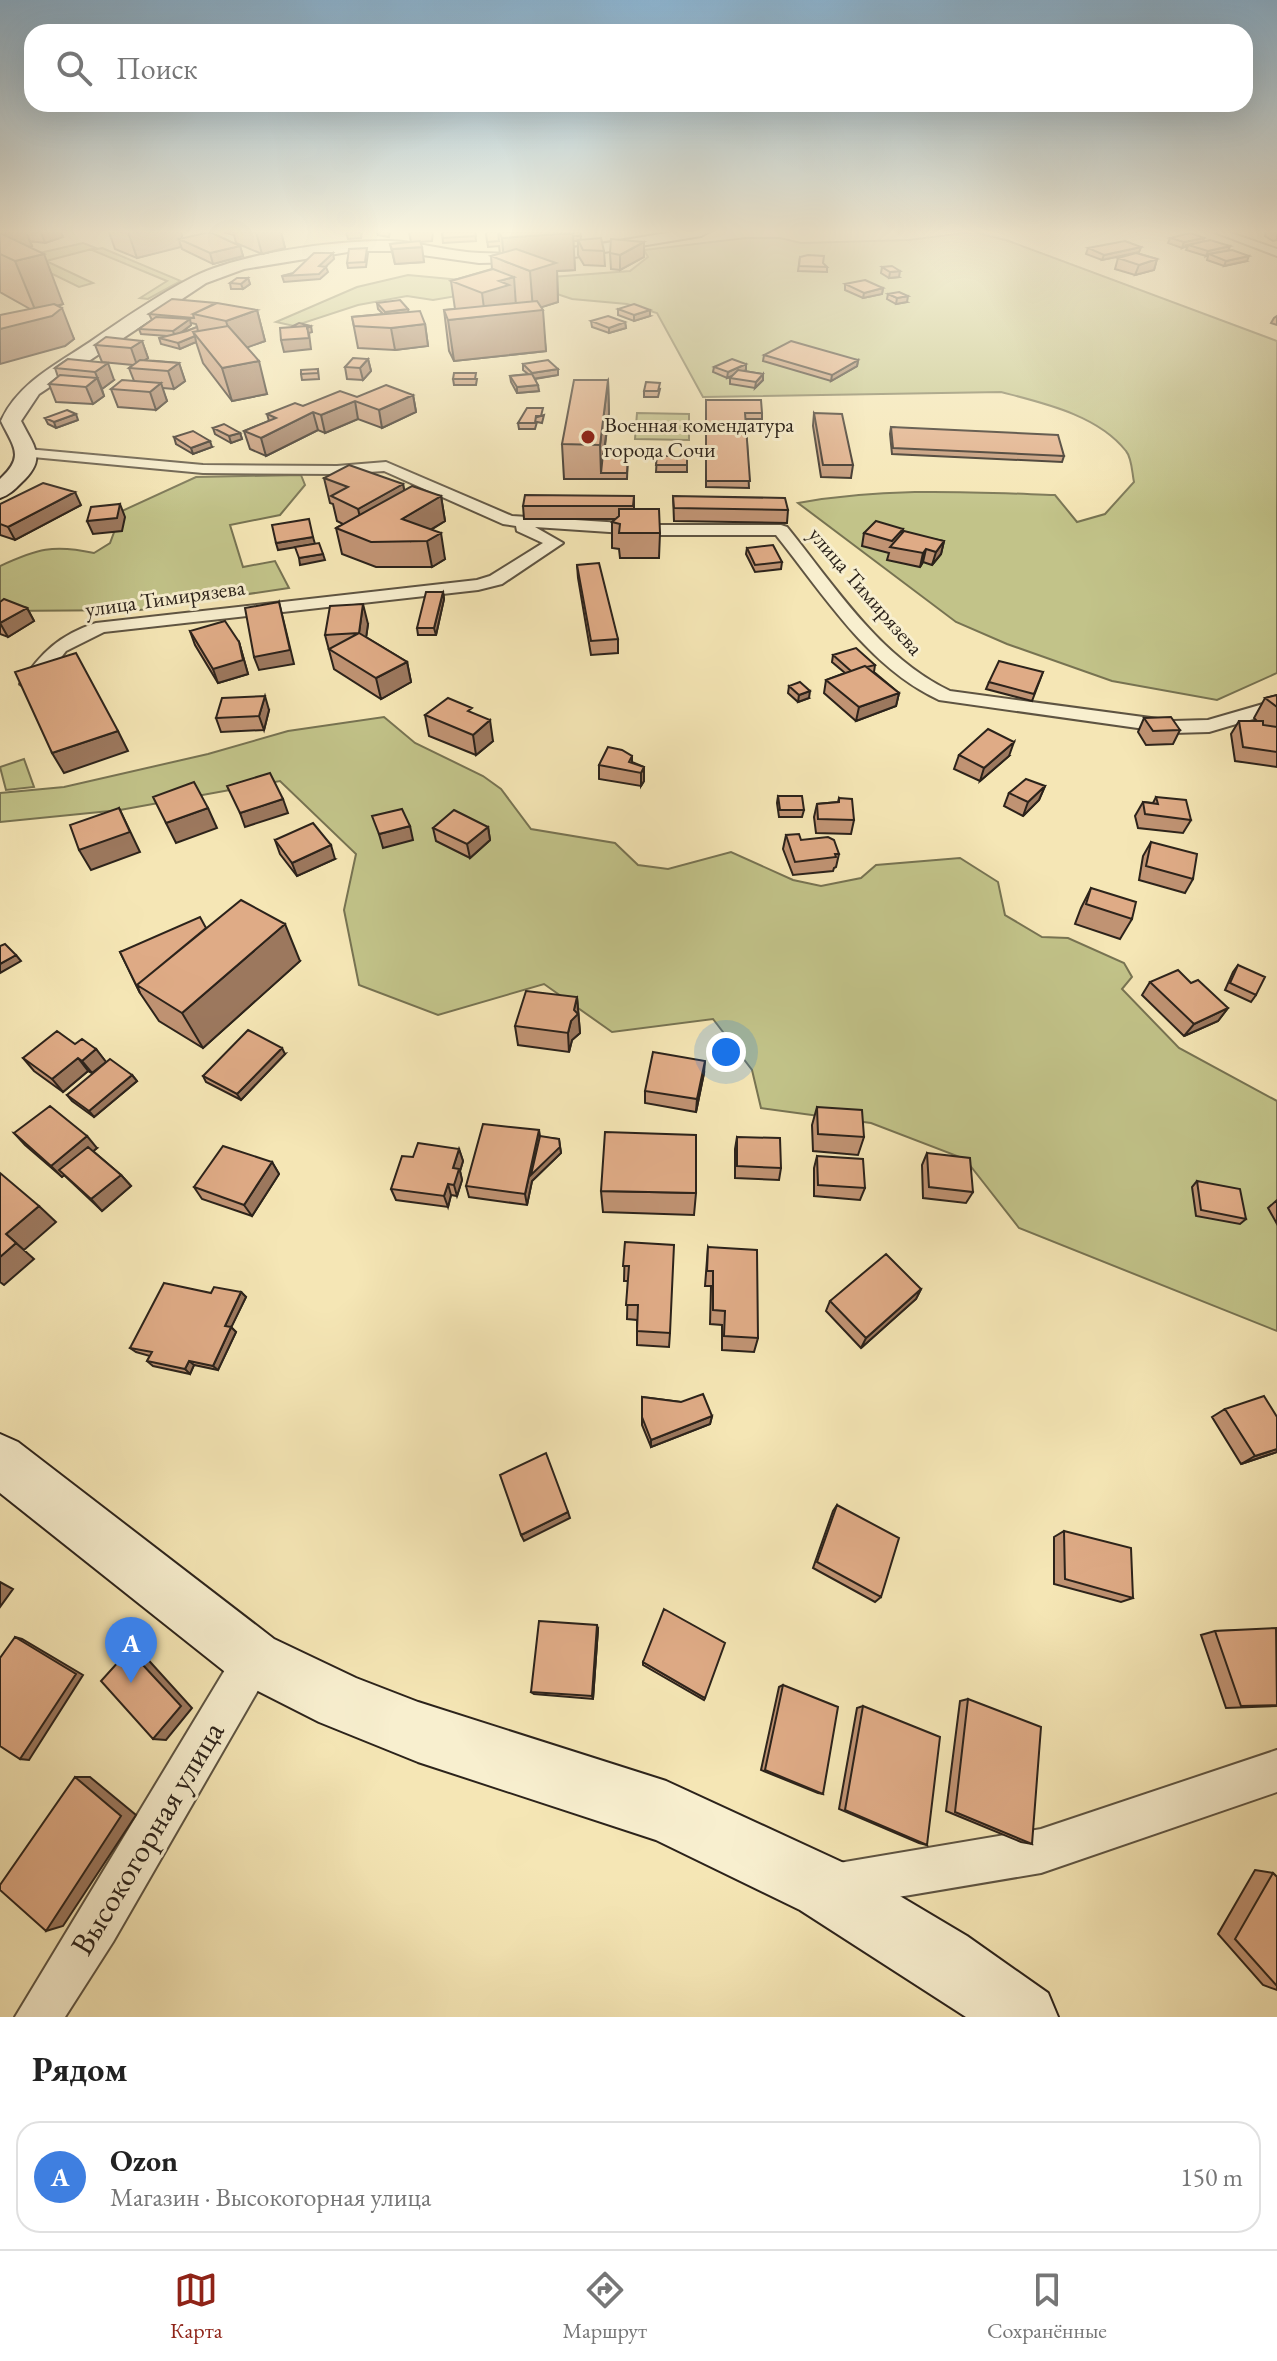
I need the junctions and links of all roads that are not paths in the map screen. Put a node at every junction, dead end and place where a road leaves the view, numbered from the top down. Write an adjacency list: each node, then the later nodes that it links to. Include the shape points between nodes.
1 (127, 326): 2 (street, via 18,405 11,421)
2 (27, 453): 3 (street, via 25,468); 4 (street, улица Тимирязева, via 203,469 386,466)
3 (0, 491)
4 (509, 521): 5 (street, улица Тимирязева, via 555,543 486,584 102,627 54,648); 6 (street, улица Тимирязева, via 781,530 879,647 913,681 946,696 1173,727 1209,726)
5 (30, 684)
6 (1277, 706)
7 (0, 1460): 8 (street)
8 (254, 1659): 10 (street, via 418,1732 666,1812); 11 (street, Высокогорная улица)
9 (1277, 1771): 10 (street, via 1041,1851)
10 (823, 1887): 12 (street)
11 (38, 2017)
12 (1024, 2017)

